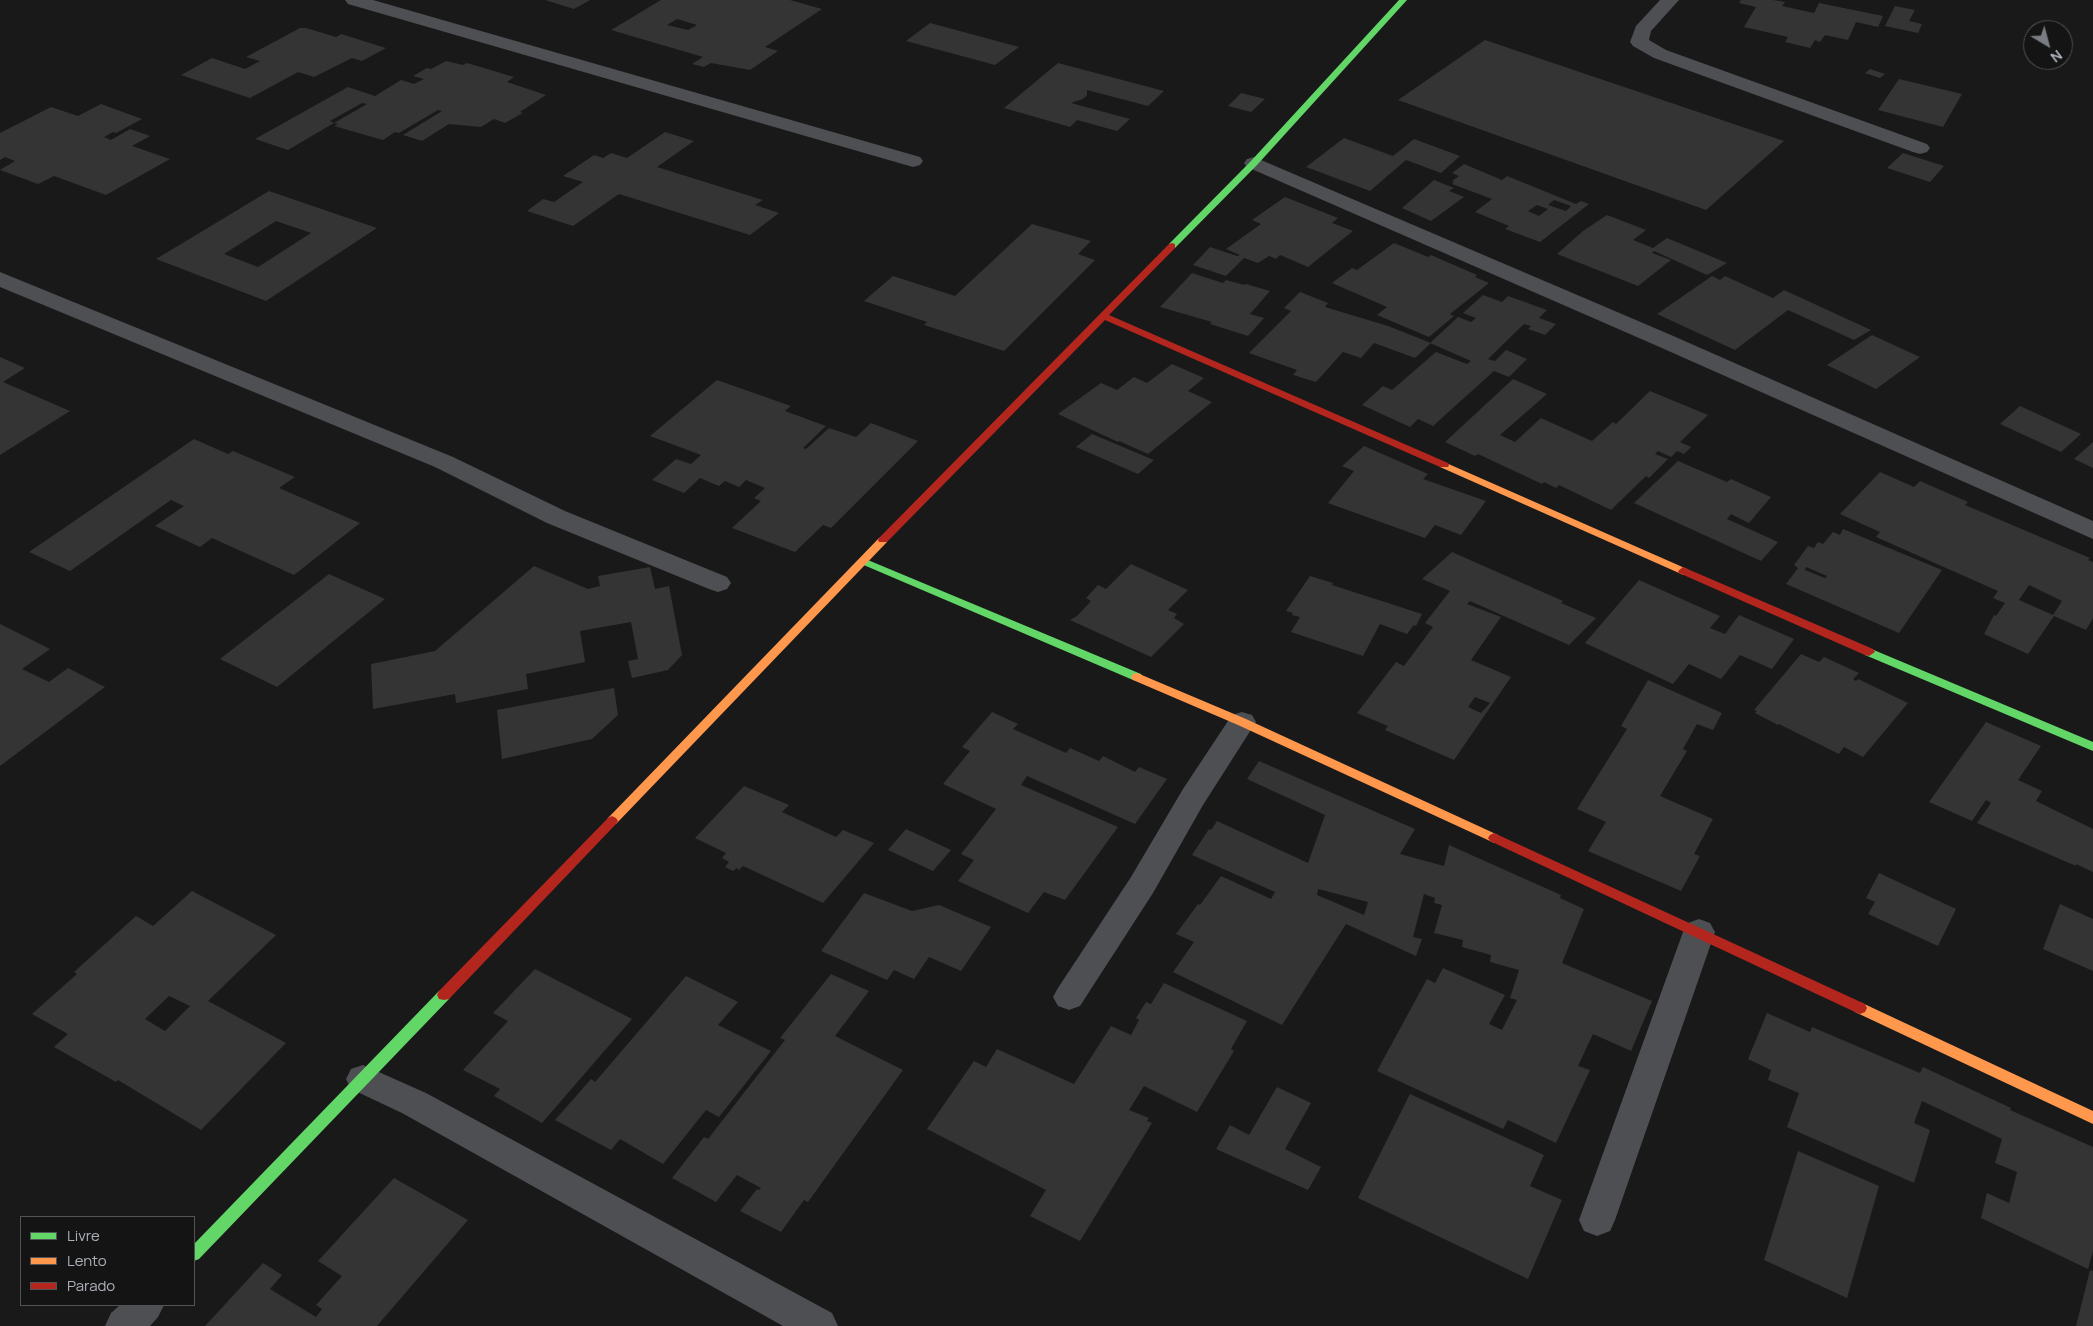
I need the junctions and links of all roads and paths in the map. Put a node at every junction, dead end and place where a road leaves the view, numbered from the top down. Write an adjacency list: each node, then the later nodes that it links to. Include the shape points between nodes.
1 (354, 0): 5 (street)
2 (1403, 0): 6 (street)
3 (1670, 0): 4 (street, via 1642,30 1639,42 1660,54)
4 (1920, 148)
5 (913, 162)
6 (1254, 163): 8 (street); 9 (street)
7 (0, 279): 11 (street, via 444,462 556,517)
8 (1104, 316): 10 (street); 13 (street, via 1834,637)
9 (2093, 531)
10 (863, 561): 12 (street); 16 (street)
11 (718, 584)
12 (1242, 722): 14 (street); 15 (street)
13 (2093, 747)
14 (1699, 932): 17 (street); 18 (street)
15 (1069, 997)
16 (363, 1079): 19 (street); 22 (street, via 414,1103)
17 (2093, 1118)
18 (1597, 1220)
19 (195, 1253)
20 (143, 1306): 21 (street)
21 (124, 1326)
22 (819, 1326)

